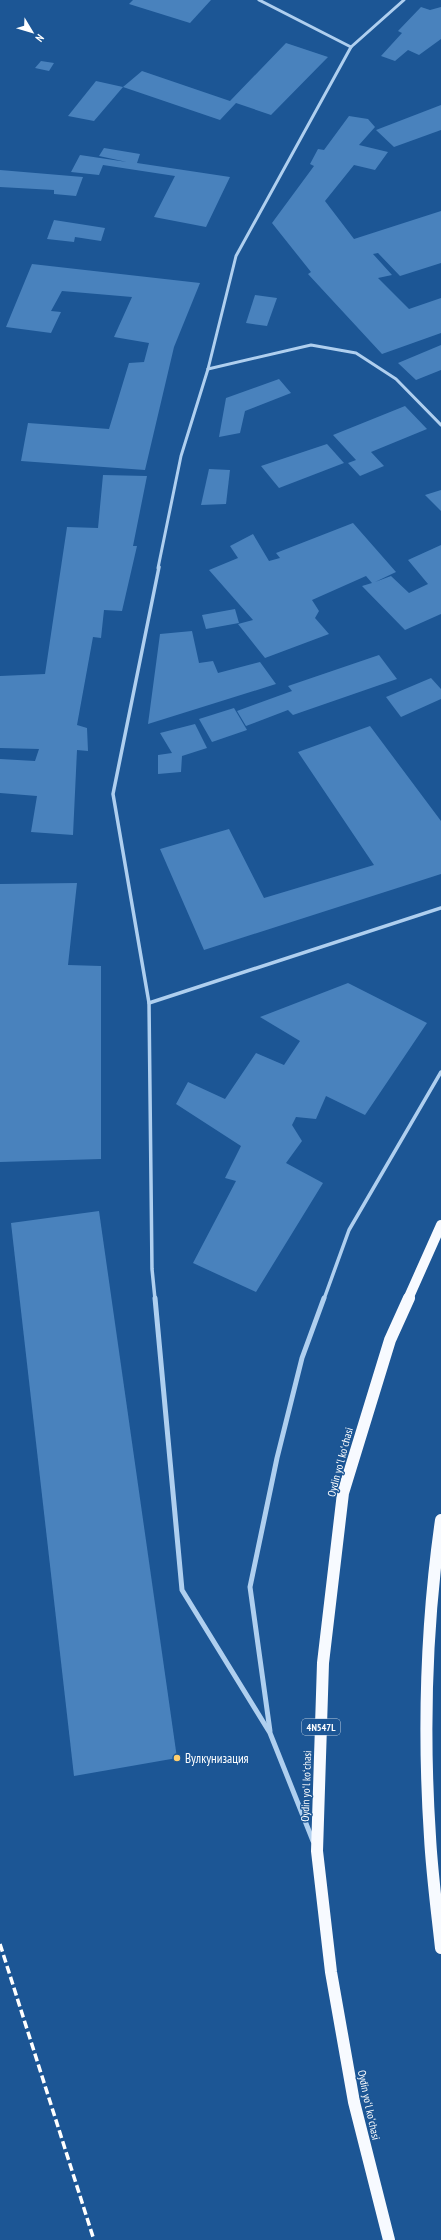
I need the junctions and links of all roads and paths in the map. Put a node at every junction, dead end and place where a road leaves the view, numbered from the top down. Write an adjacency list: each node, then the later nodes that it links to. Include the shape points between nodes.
1 (259, 0): 3 (street)
2 (404, 0): 3 (street)
3 (351, 47): 4 (street, via 236,256)
4 (208, 369): 5 (street, via 311,345 356,353 396,378); 7 (street, via 181,456 113,794)
5 (441, 425)
6 (441, 908): 7 (street)
7 (149, 1004): 11 (street, via 152,1269 182,1590)
8 (441, 1072): 11 (street, via 350,1230 302,1358 277,1458 250,1587)
9 (441, 1225): 12 (main road, Oydin yoʻl koʻchasi / 4N547L, via 390,1340 343,1493 324,1663)
10 (441, 1520): 13 (main road, via 435,1555 427,1680 429,1819)
11 (270, 1733): 12 (street)
12 (317, 1851): 14 (main road, Oydin yoʻl koʻchasi / 4N547L, via 331,1972 352,2094)
13 (441, 1948)
14 (389, 2240)

